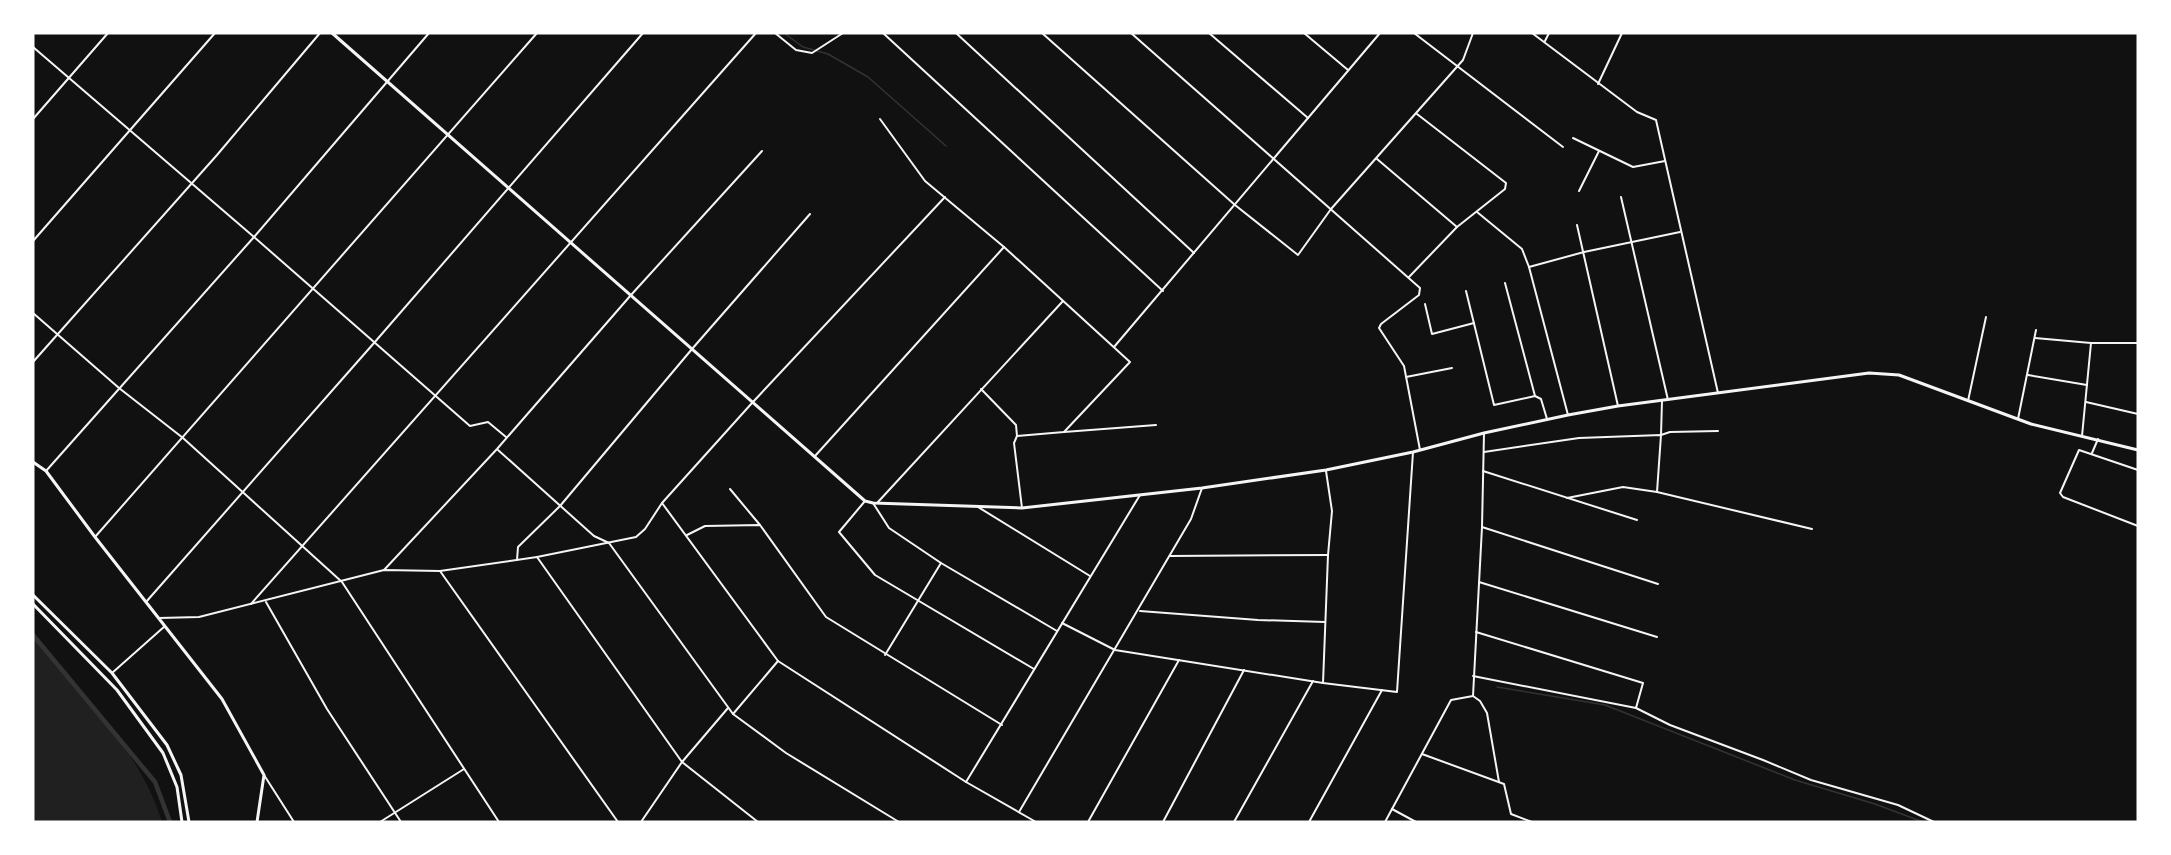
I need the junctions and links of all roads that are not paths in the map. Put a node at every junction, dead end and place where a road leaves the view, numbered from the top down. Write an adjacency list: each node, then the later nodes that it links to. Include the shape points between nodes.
1 (108, 33): 27 (street)
2 (215, 33): 34 (street)
3 (320, 33): 43 (street)
4 (332, 33): 28 (street)
5 (429, 33): 28 (street)
6 (537, 33): 35 (street)
7 (643, 33): 44 (street)
8 (756, 33): 57 (street)
9 (775, 33): 10 (street, via 796,50 812,53)
10 (843, 33)
11 (883, 33): 66 (street)
12 (956, 33): 61 (street)
13 (1042, 33): 48 (street)
14 (1131, 33): 40 (street)
15 (1209, 33): 31 (street)
16 (1304, 33): 26 (street)
17 (1380, 33): 26 (street)
18 (1414, 33): 25 (street)
19 (1473, 33): 25 (street)
20 (1532, 33): 23 (street)
21 (1549, 33): 23 (street)
22 (1622, 33): 29 (street)
23 (1545, 42): 29 (street)
24 (33, 47): 27 (street)
25 (1458, 67): 30 (street); 37 (street)
26 (1348, 70): 31 (street)
27 (68, 78): 32 (street); 34 (street)
28 (387, 81): 35 (street); 55 (street)
29 (1598, 84): 42 (street, via 1637,112 1656,120)
30 (1417, 114): 41 (street); 50 (street, via 1506,183 1505,189)
31 (1308, 118): 40 (street)
32 (33, 119)
33 (880, 119): 46 (street, via 925,181)
34 (130, 130): 43 (street); 56 (street)
35 (447, 134): 44 (street); 65 (street)
36 (1573, 138): 39 (street)
37 (1563, 147)
38 (762, 151): 68 (street)
39 (1599, 151): 42 (street, via 1632,167); 45 (street)
40 (1275, 158): 48 (street); 49 (street)
41 (1377, 159): 49 (street); 53 (street)
42 (1665, 161): 54 (street)
43 (192, 183): 55 (street); 75 (street)
44 (509, 187): 57 (street); 78 (street)
45 (1579, 191)
46 (945, 197): 59 (street); 96 (street)
47 (1621, 197): 58 (street)
48 (1235, 205): 49 (street, via 1298,255); 61 (street)
49 (1331, 209): 63 (street)
50 (1477, 212): 53 (street); 62 (street, via 1522,249)
51 (810, 214): 81 (street)
52 (1577, 225): 60 (street)
53 (1457, 227): 63 (street)
54 (1680, 231): 58 (street); 89 (street)
55 (254, 237): 65 (street); 87 (street)
56 (33, 242)
57 (570, 242): 68 (street); 90 (street)
58 (1631, 242): 60 (street); 92 (street)
59 (1004, 247): 69 (street); 118 (street)
60 (1584, 252): 62 (street); 97 (street)
61 (1194, 253): 66 (street)
62 (1529, 267): 99 (street)
63 (1409, 277): 85 (street, via 1420,288 1419,295 1379,328 1404,366)
64 (1505, 283): 91 (street)
65 (312, 287): 78 (street); 110 (street)
66 (1163, 291): 80 (street)
67 (1466, 291): 73 (street)
68 (631, 295): 81 (street); 109 (street)
69 (1063, 301): 80 (street); 88 (street)
70 (1425, 304): 73 (street, via 1432,333)
71 (33, 313): 75 (street)
72 (1986, 317): 94 (street)
73 (1474, 323): 91 (street, via 1494,405)
74 (2036, 330): 76 (street)
75 (57, 335): 82 (street); 87 (street)
76 (2034, 338): 79 (street); 84 (street)
77 (2138, 342): 79 (street)
78 (375, 343): 90 (street); 126 (street)
79 (2091, 343): 86 (street)
80 (1114, 347): 104 (street, via 1130,362)
81 (692, 349): 96 (street); 133 (street)
82 (33, 362)
83 (1452, 368): 85 (street)
84 (2027, 375): 86 (street); 100 (street)
85 (1406, 377): 113 (street)
86 (2087, 385): 95 (street)
87 (119, 388): 110 (street); 122 (street)
88 (981, 388): 107 (street, via 1016,425); 132 (street)
89 (1718, 393): 92 (street); 94 (street, via 1869,373 1899,375)
90 (435, 396): 109 (street, via 470,426 488,422); 144 (street)
91 (1535, 396): 101 (street, via 1541,399)
92 (1668, 400): 93 (street)
93 (1662, 401): 97 (street); 106 (street)
94 (1968, 401): 100 (street)
95 (2086, 402): 98 (street); 108 (street)
96 (752, 403): 118 (street); 131 (street)
97 (1618, 406): 99 (street)
98 (2138, 414)
99 (1568, 415): 101 (street)
100 (2018, 419): 108 (street)
101 (1547, 420): 105 (street)
102 (1156, 425): 104 (street)
103 (1718, 430): 106 (street)
104 (1064, 432): 107 (street)
105 (1484, 433): 113 (street); 116 (street)
106 (1661, 435): 116 (street, via 1578,438); 127 (street)
107 (1017, 436): 135 (street, via 1014,443)
108 (2082, 436): 111 (street)
109 (506, 437): 112 (street)
110 (183, 438): 126 (street); 142 (street)
111 (2098, 439): 114 (street); 117 (street)
112 (497, 449): 133 (street); 150 (street)
113 (1420, 450): 115 (street)
114 (2138, 450)
115 (1413, 452): 120 (street); 181 (street, via 1397,692)
116 (1484, 452): 123 (street)
117 (2092, 453): 121 (street); 138 (street, via 2077,452 2061,496)
118 (815, 456): 130 (street)
119 (33, 462): 122 (street)
120 (1326, 470): 124 (street); 145 (street, via 1332,511)
121 (2138, 470)
122 (46, 471): 142 (street)
123 (1483, 471): 129 (street); 139 (street)
124 (1202, 488): 128 (street); 146 (street, via 1196,508)
125 (730, 489): 137 (street)
126 (242, 492): 144 (street); 158 (street)
127 (1657, 492): 129 (street, via 1623,488); 140 (street)
128 (1140, 495): 135 (street); 152 (street)
129 (1567, 498): 136 (street)
130 (865, 501): 132 (street); 159 (street, via 839,532 875,575)
131 (662, 503): 141 (street); 143 (street, via 636,537)
132 (875, 504): 134 (street); 149 (street, via 889,528)
133 (560, 506): 143 (street, via 594,536); 148 (street, via 518,547)
134 (976, 506): 135 (street); 152 (street)
135 (1022, 508)
136 (1637, 520)
137 (760, 525): 141 (street, via 705,526); 171 (street, via 826,617)
138 (2138, 526)
139 (1482, 527): 154 (street); 155 (street)
140 (1812, 529)
141 (687, 536): 173 (street)
142 (95, 537): 158 (street)
143 (609, 543): 147 (street); 183 (street)
144 (303, 547): 153 (street); 161 (street)
145 (1328, 555): 146 (street); 164 (street)
146 (1170, 556): 162 (street)
147 (537, 557): 148 (street); 188 (street)
148 (516, 560): 151 (street)
149 (941, 563): 159 (street); 167 (street)
150 (384, 570): 151 (street); 153 (street)
151 (440, 571): 203 (street)
152 (1090, 576): 165 (street)
153 (342, 582): 157 (street); 189 (street)
154 (1479, 582): 168 (street); 169 (street)
155 (1658, 584)
156 (33, 595): 176 (street)
157 (266, 601): 161 (street); 195 (street, via 327,709)
158 (146, 602): 163 (street)
159 (919, 602): 171 (street); 174 (street)
160 (33, 603): 178 (street)
161 (251, 604): 163 (street, via 199,617)
162 (1139, 611): 164 (street); 170 (street)
163 (159, 618): 166 (street)
164 (1325, 622): 180 (street)
165 (1062, 623): 167 (street); 170 (street)
166 (165, 626): 176 (street); 190 (street, via 222,699)
167 (1057, 631): 174 (street)
168 (1476, 632): 177 (street); 184 (street, via 1643,683)
169 (1656, 636)
170 (1115, 650): 172 (street); 194 (street)
171 (885, 655): 186 (street)
172 (1179, 659): 175 (street); 208 (street)
173 (778, 661): 185 (street); 191 (street)
174 (1034, 669): 186 (street)
175 (1244, 670): 179 (street); 209 (street)
176 (112, 673): 178 (street); 197 (street, via 167,745 181,776)
177 (1473, 676): 182 (street); 184 (street)
178 (106, 678): 196 (street, via 163,753 177,787)
179 (1313, 681): 180 (street); 210 (street)
180 (1323, 683): 181 (street)
181 (1382, 690): 211 (street)
182 (1473, 696): 187 (street, via 1451,700); 192 (street, via 1487,714)
183 (728, 708): 185 (street); 188 (street)
184 (1636, 708): 215 (street, via 1811,780 1898,805)
185 (733, 714): 206 (street, via 786,753)
186 (1002, 725): 191 (street)
187 (1422, 754): 192 (street); 193 (street)
188 (682, 762): 204 (street); 205 (street)
189 (464, 769): 195 (street); 202 (street)
190 (264, 775): 198 (street); 199 (street)
191 (966, 782): 194 (street)
192 (1499, 782): 214 (street, via 1505,785 1511,814)
193 (1392, 809): 212 (street); 213 (street)
194 (1019, 812): 207 (street)
195 (395, 813): 200 (street); 201 (street)
196 (182, 822)
197 (189, 822)
198 (257, 822)
199 (294, 822)
200 (380, 822)
201 (401, 822)
202 (499, 822)
203 (618, 822)
204 (641, 822)
205 (758, 822)
206 (899, 822)
207 (1036, 822)
208 (1088, 822)
209 (1163, 822)
210 (1234, 822)
211 (1309, 822)
212 (1385, 822)
213 (1416, 822)
214 (1532, 822)
215 (1934, 822)

